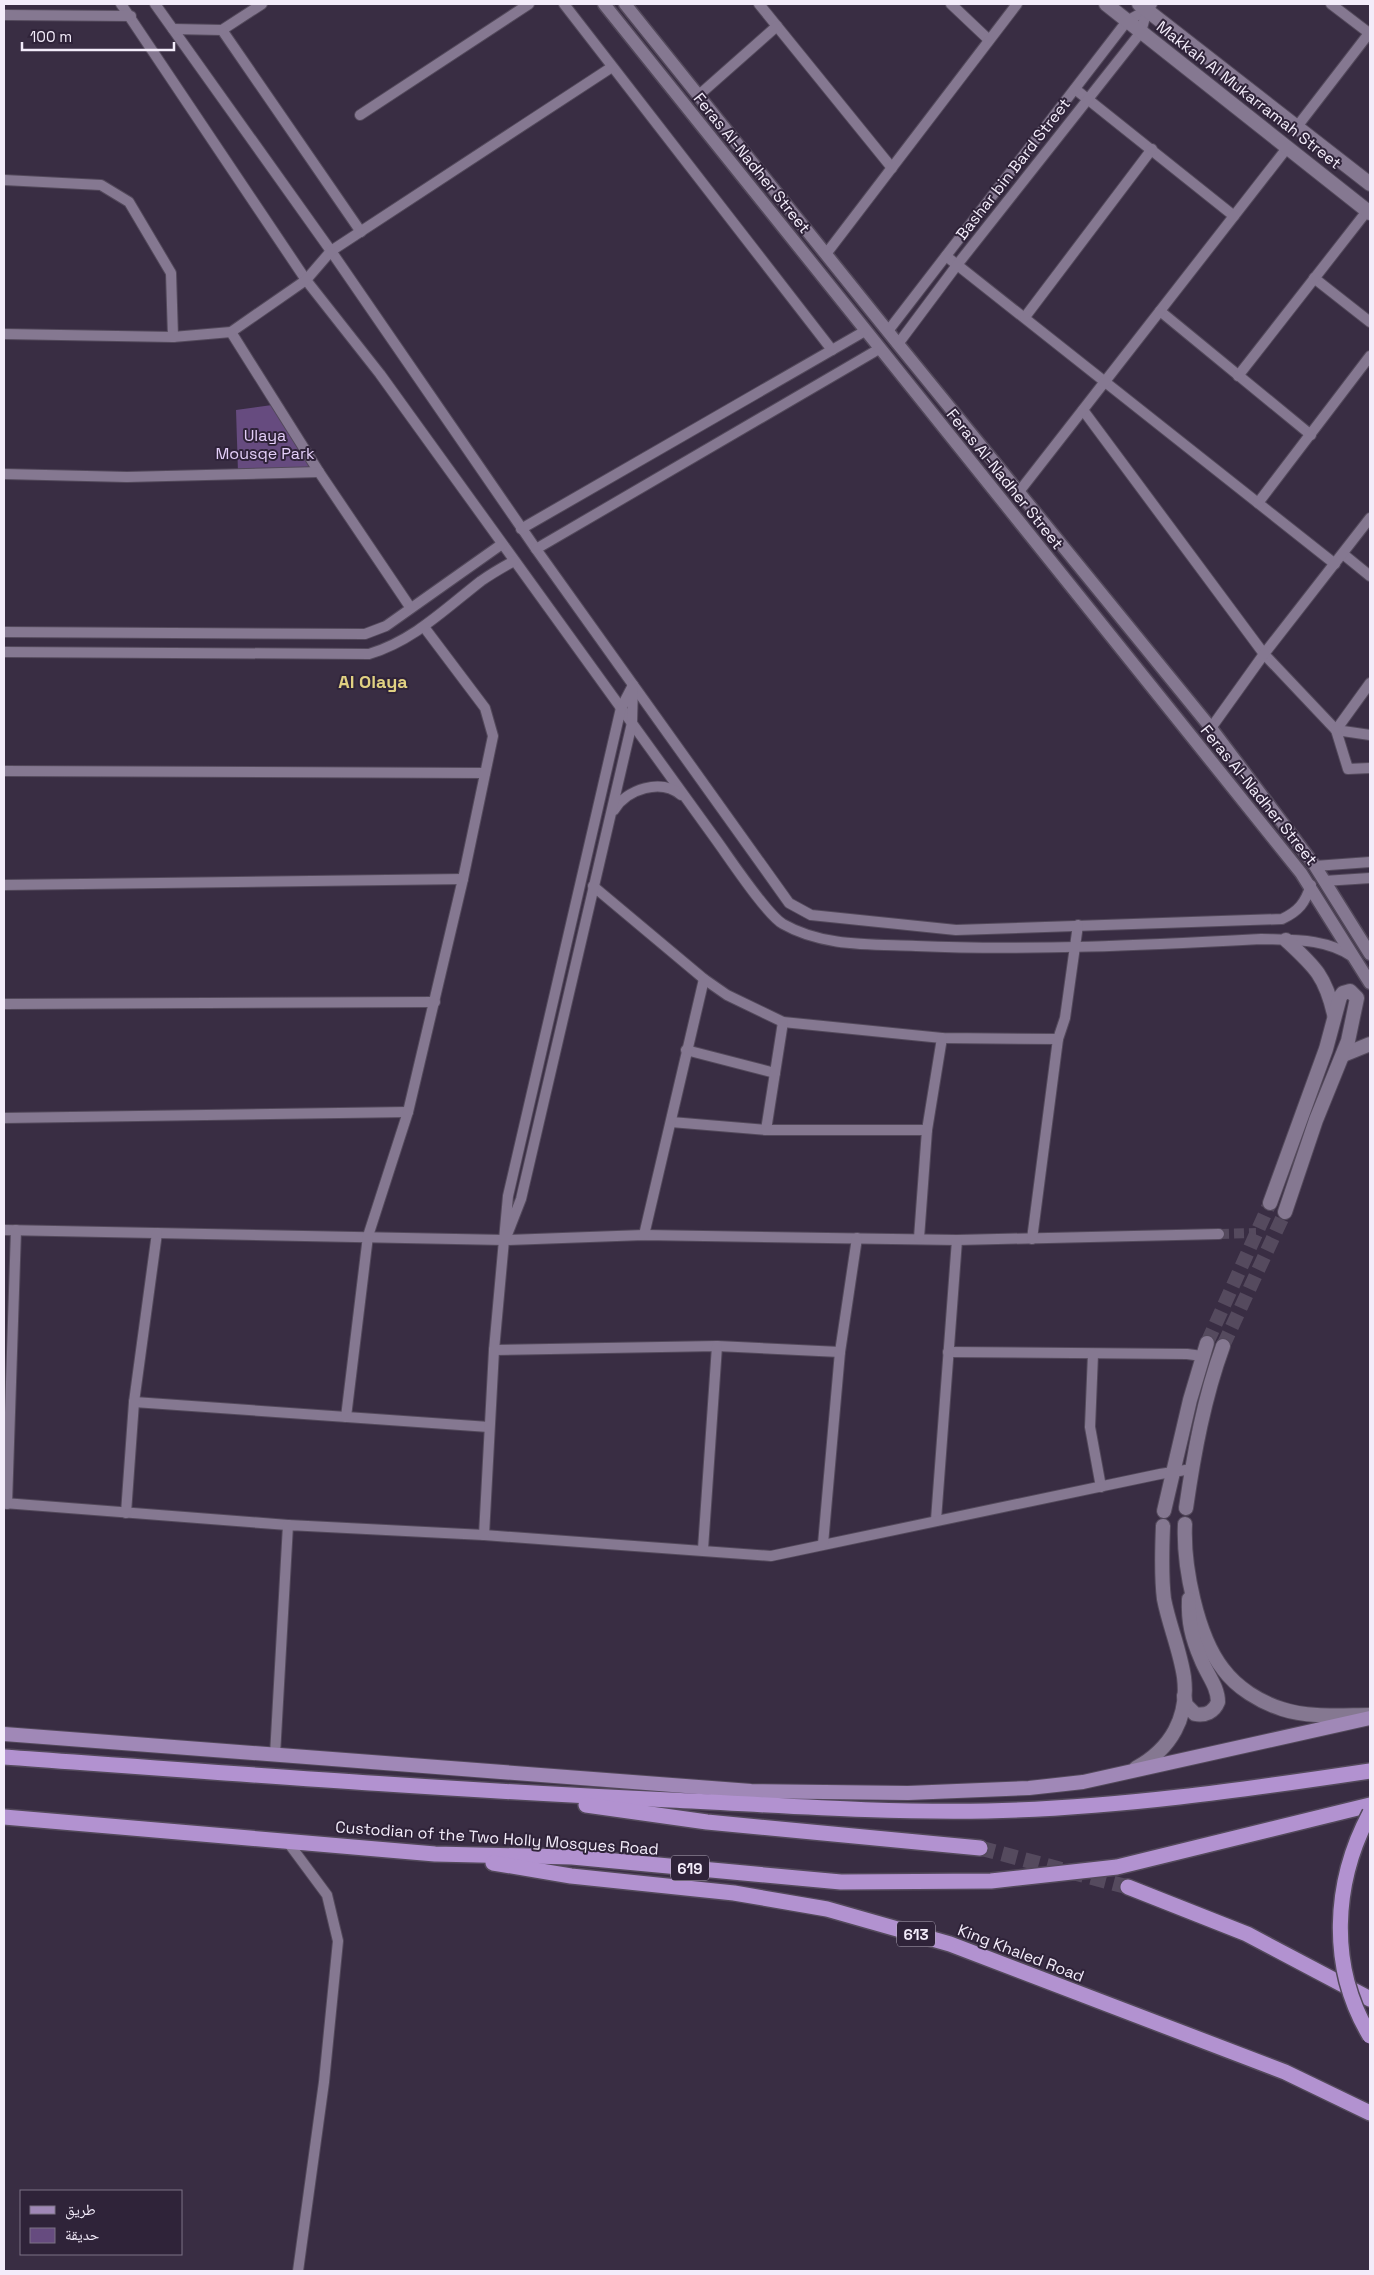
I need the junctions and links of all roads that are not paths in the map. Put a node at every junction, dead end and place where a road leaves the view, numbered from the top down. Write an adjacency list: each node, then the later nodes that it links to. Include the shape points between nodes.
1 (121, 4): 15 (street)
2 (155, 4): 18 (street)
3 (262, 4): 19 (street)
4 (529, 4): 27 (street)
5 (564, 4): 23 (street)
6 (604, 4): 46 (street, Feras Al-Nadher Street)
7 (625, 4): 25 (street, Feras Al-Nadher Street)
8 (759, 4): 17 (street)
9 (951, 4): 22 (street)
10 (1018, 4): 22 (street)
11 (1106, 4): 16 (main road, Makkah Al Mukarramah Street)
12 (1331, 4): 21 (street)
13 (1146, 6): 16 (street, Bashar bin Bard Street); 20 (street, Bashar bin Bard Street); 28 (main road, Makkah Al Mukarramah Street)
14 (4, 15): 15 (street)
15 (131, 16): 42 (street)
16 (1127, 21): 20 (main road, Makkah Al Mukarramah Street); 24 (street, Bashar bin Bard Street)
17 (777, 26): 25 (street); 31 (street)
18 (173, 29): 19 (street); 37 (street)
19 (222, 30): 36 (street)
20 (1140, 32): 26 (street, Bashar bin Bard Street); 29 (main road, Makkah Al Mukarramah Street)
21 (1370, 32): 28 (street)
22 (989, 40): 31 (street)
23 (612, 67): 36 (street); 53 (street)
24 (1075, 89): 26 (street); 39 (street, Bashar bin Bard Street)
25 (699, 95): 38 (street, Feras Al-Nadher Street)
26 (1087, 99): 30 (street); 40 (street, Bashar bin Bard Street)
27 (360, 115)
28 (1296, 128): 33 (main road, Makkah Al Mukarramah Street)
29 (1287, 148): 34 (main road, Makkah Al Mukarramah Street); 35 (street)
30 (1152, 149): 35 (street); 44 (street)
31 (892, 168): 38 (street)
32 (4, 180): 50 (street, via 101,185 129,202 170,273)
33 (1370, 184)
34 (1369, 212): 41 (street)
35 (1234, 216): 43 (street)
36 (361, 232): 37 (street)
37 (331, 251): 42 (street); 64 (street)
38 (826, 254): 47 (street, Feras Al-Nadher Street)
39 (946, 256): 40 (street); 47 (street, Bashar bin Bard Street)
40 (957, 265): 44 (street); 51 (street, Bashar bin Bard Street)
41 (1314, 278): 45 (street); 55 (street)
42 (306, 280): 48 (street); 65 (street, via 380,374)
43 (1160, 311): 55 (street); 56 (street)
44 (1025, 317): 56 (street)
45 (1370, 322)
46 (865, 331): 52 (street, Feras Al-Nadher Street); 53 (street)
47 (888, 331): 51 (street, Feras Al-Nadher Street)
48 (231, 332): 50 (street); 59 (street)
49 (4, 334): 50 (street)
50 (173, 337)
51 (898, 344): 61 (street, Feras Al-Nadher Street)
52 (879, 349): 66 (street); 94 (street, Feras Al-Nadher Street)
53 (832, 350): 64 (street)
54 (1370, 356): 58 (street)
55 (1238, 376): 58 (street)
56 (1104, 382): 57 (street); 62 (street)
57 (1083, 410): 61 (street); 75 (street)
58 (1311, 435): 62 (street)
59 (319, 472): 60 (street, via 126,477); 71 (street)
60 (4, 474)
61 (1018, 492): 80 (street, Feras Al-Nadher Street)
62 (1258, 503): 69 (street)
63 (1370, 518): 67 (street)
64 (521, 528): 66 (street)
65 (502, 544): 68 (street); 71 (street)
66 (536, 549): 77 (street)
67 (1343, 554): 69 (street); 70 (street)
68 (514, 561): 72 (street, via 483,580); 78 (street)
69 (1335, 564): 75 (street)
70 (1370, 576)
71 (410, 607): 73 (street, via 386,626 365,634)
72 (424, 626): 74 (street, via 389,648 369,654); 85 (street, via 485,708 493,736)
73 (4, 632)
74 (4, 652)
75 (1264, 654): 80 (street); 81 (street)
76 (1370, 683): 81 (street)
77 (633, 685): 78 (street); 79 (street); 96 (street, via 789,903 811,915 956,930)
78 (621, 708): 79 (street); 129 (street, via 508,1196)
79 (632, 723): 86 (street); 87 (street)
80 (1211, 728): 89 (street, Feras Al-Nadher Street)
81 (1336, 730): 82 (street); 83 (street, via 1348,769)
82 (1370, 735)
83 (1370, 768)
84 (4, 771): 85 (street)
85 (485, 773): 91 (street)
86 (687, 800): 87 (street, via 676,791 660,786 636,791 619,801); 98 (street, via 780,923 800,932 845,943 960,948)
87 (609, 820): 95 (street)
88 (1370, 862): 89 (street)
89 (1315, 866): 92 (street, Feras Al-Nadher Street)
90 (1370, 878): 92 (street)
91 (463, 879): 93 (street); 103 (street)
92 (1324, 881): 99 (street, Feras Al-Nadher Street)
93 (4, 885)
94 (1311, 885): 96 (street, via 1302,906 1282,919); 100 (street, Feras Al-Nadher Street)
95 (593, 886): 101 (street); 129 (street, via 521,1199)
96 (1078, 925): 98 (street)
97 (1286, 940): 98 (street); 100 (street, via 1335,946); 105 (main road, via 1313,964 1322,977)
98 (1076, 948): 108 (street)
99 (1370, 954)
100 (1355, 959): 102 (street, Feras Al-Nadher Street)
101 (704, 979): 106 (street, via 727,995); 110 (street)
102 (1370, 983)
103 (435, 1002): 104 (street); 113 (street)
104 (4, 1004)
105 (1334, 1014): 111 (main road, via 1343,993 1354,993 1357,998 1354,1019); 118 (main road, via 1326,1049)
106 (783, 1022): 107 (street); 112 (street)
107 (942, 1038): 108 (street); 117 (street)
108 (1058, 1038): 128 (street)
109 (1370, 1044): 111 (main road)
110 (686, 1050): 112 (street); 115 (street)
111 (1343, 1055): 119 (main road, via 1316,1120)
112 (775, 1072): 116 (street)
113 (408, 1112): 114 (street); 124 (street)
114 (4, 1118)
115 (671, 1122): 116 (street); 125 (street)
116 (766, 1130): 117 (street)
117 (927, 1130): 127 (street)
118 (1270, 1203)
119 (1286, 1212)
120 (4, 1230): 121 (street)
121 (16, 1230): 122 (street); 138 (street)
122 (157, 1233): 124 (street); 139 (street)
123 (1219, 1234): 128 (street)
124 (368, 1236): 129 (street); 140 (street)
125 (644, 1236): 126 (street); 129 (street)
126 (857, 1238): 127 (street); 135 (street)
127 (919, 1238): 130 (street)
128 (1032, 1239): 130 (street)
129 (505, 1240): 134 (street)
130 (957, 1240): 136 (street)
131 (717, 1346): 134 (street); 135 (street); 155 (street)
132 (1223, 1346): 142 (main road)
133 (1205, 1349): 137 (street, via 1187,1354); 143 (main road)
134 (494, 1350): 141 (street)
135 (840, 1352): 154 (street)
136 (948, 1352): 137 (street); 149 (street)
137 (1093, 1354): 144 (street, via 1090,1427)
138 (8, 1370): 145 (street)
139 (134, 1402): 140 (street); 148 (street)
140 (346, 1417): 141 (street)
141 (489, 1427): 153 (street)
142 (1192, 1469): 143 (street); 146 (main road)
143 (1173, 1472): 144 (street); 147 (main road)
144 (1101, 1487): 149 (street)
145 (5, 1504): 148 (street)
146 (1186, 1508)
147 (1164, 1511)
148 (126, 1512): 151 (street)
149 (936, 1520): 154 (street)
150 (1185, 1524): 156 (main road)
151 (288, 1525): 153 (street); 160 (street)
152 (1163, 1526): 157 (main road, via 1164,1597 1184,1676)
153 (484, 1535): 155 (street)
154 (823, 1544): 155 (street, via 771,1556)
155 (703, 1549)
156 (1189, 1576): 157 (main road, via 1188,1623 1218,1702 1206,1714 1195,1714 1186,1705); 158 (main road, via 1200,1622 1215,1658 1235,1682 1266,1703 1284,1710 1301,1714)
157 (1184, 1696): 163 (main road, via 1175,1732 1163,1750)
158 (1370, 1717): 163 (main road)
159 (4, 1734): 160 (main road)
160 (275, 1754): 163 (main road, via 751,1791 908,1793 1029,1788 1083,1782)
161 (4, 1757): 164 (highway)
162 (1370, 1771): 164 (highway, via 1213,1794 989,1811 874,1810)
163 (1128, 1772)
164 (491, 1792): 169 (highway, via 706,1822)
165 (1370, 1805): 170 (highway, Custodian of the Two Holly Mosques Road / 619, via 1117,1867 990,1881 841,1882 572,1857)
166 (1370, 1813): 173 (highway, bridge, via 1352,1851 1340,1925 1344,1973)
167 (4, 1817): 168 (highway, Custodian of the Two Holly Mosques Road / 619)
168 (287, 1841): 170 (highway, Custodian of the Two Holly Mosques Road / 619); 175 (street, via 327,1896 338,1941 324,2082)
169 (980, 1848)
170 (434, 1854): 174 (highway, King Khaled Road / 613, via 571,1876 734,1893 827,1909 950,1944 1285,2072)
171 (1128, 1887): 172 (highway, via 1247,1934)
172 (1370, 1999)
173 (1370, 2036)
174 (1370, 2112)
175 (298, 2271)

